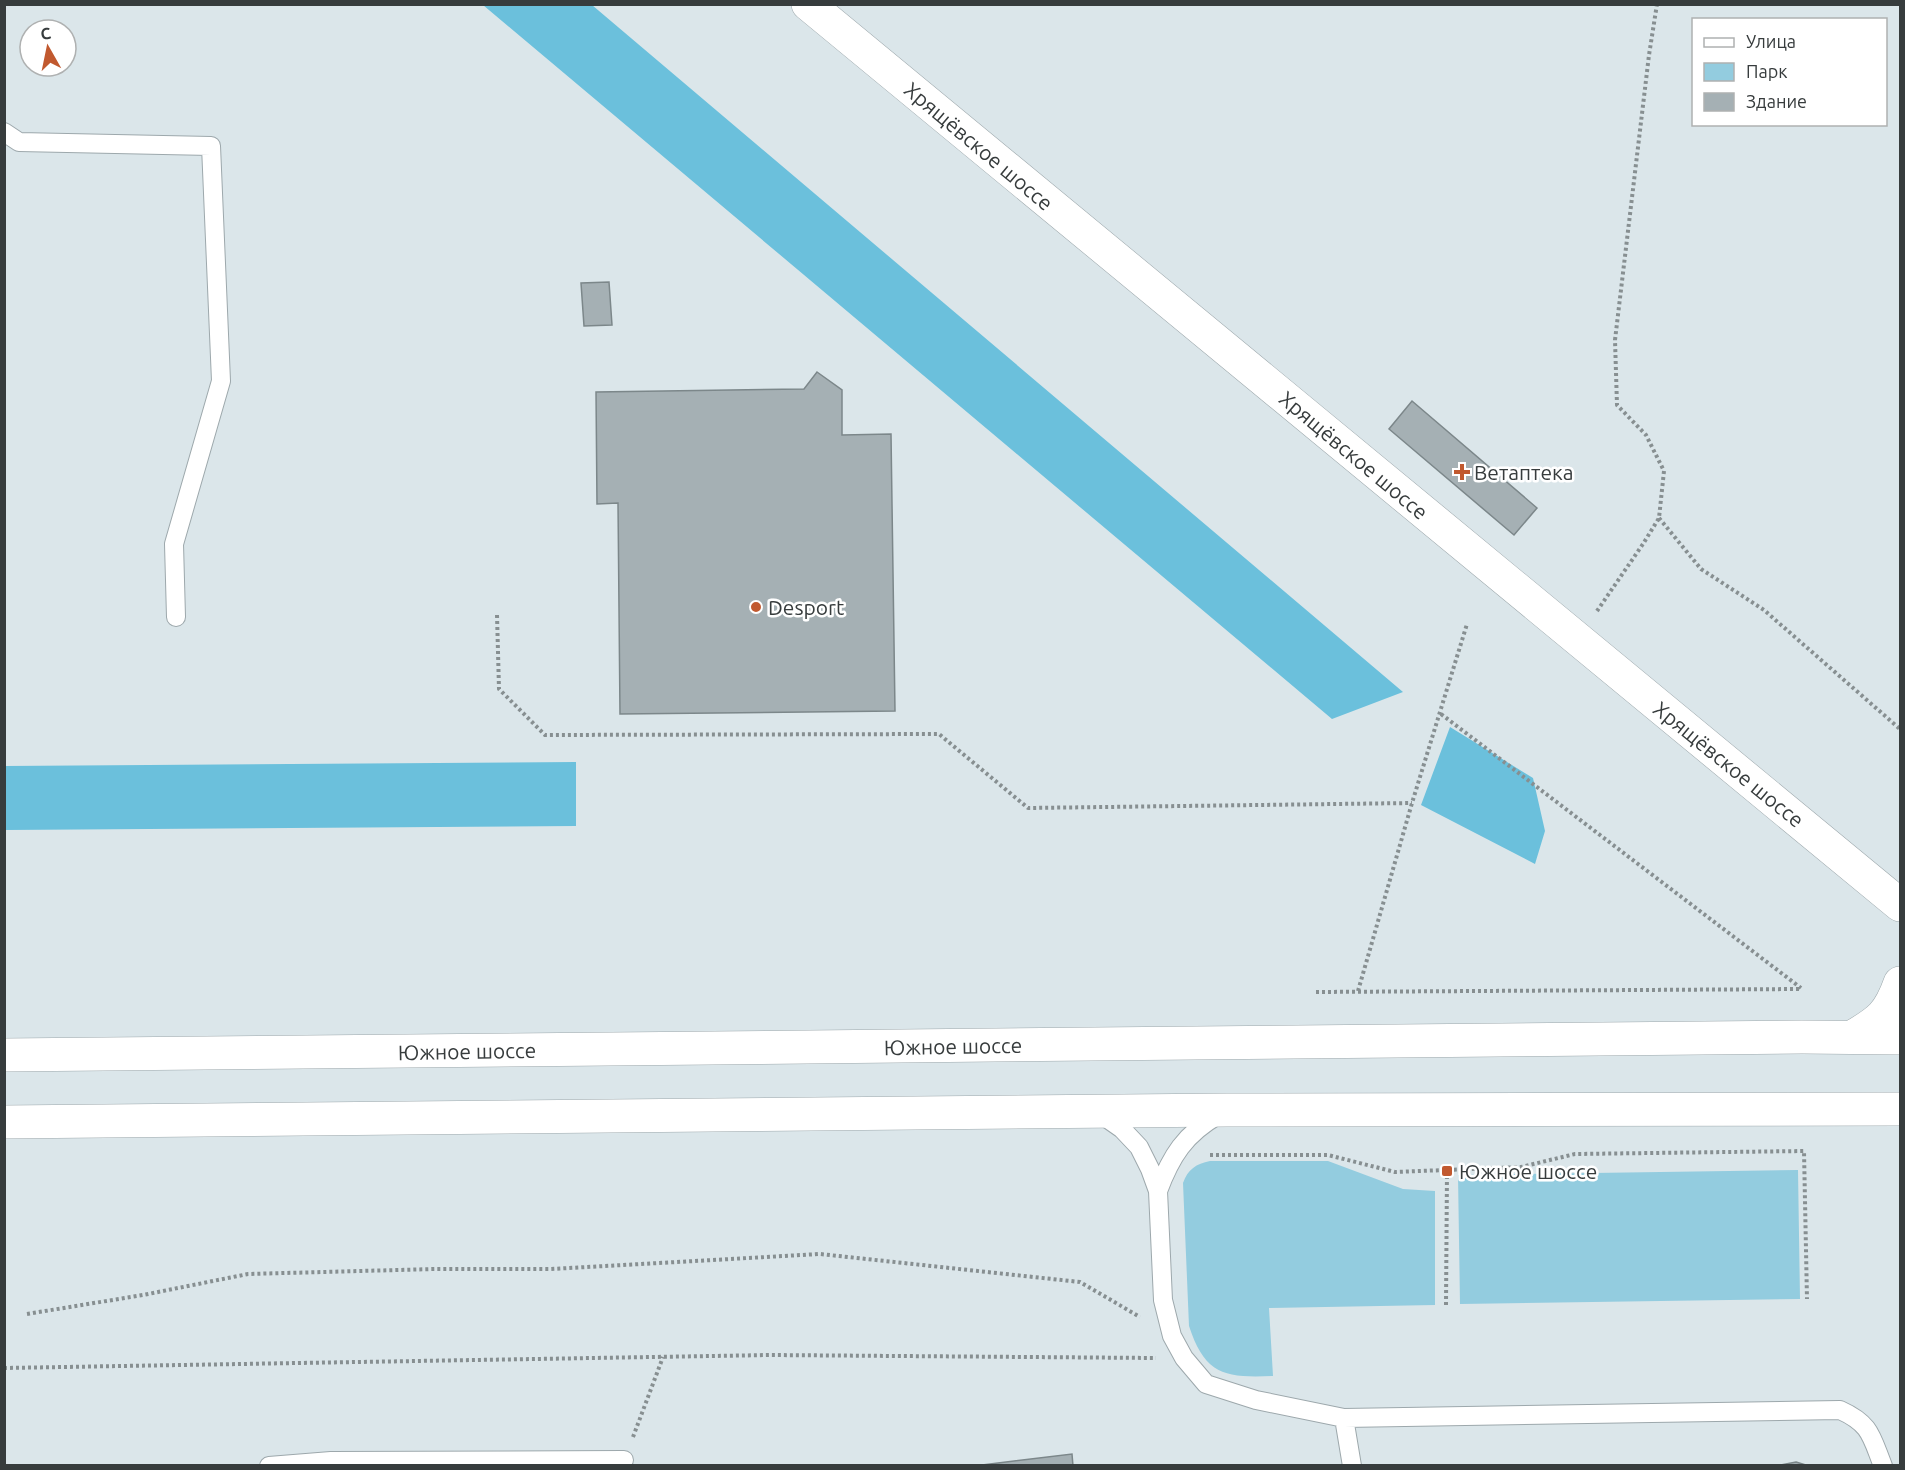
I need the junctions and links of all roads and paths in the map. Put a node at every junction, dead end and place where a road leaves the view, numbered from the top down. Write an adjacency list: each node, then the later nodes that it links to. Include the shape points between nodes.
1 (808, 4): 8 (main road, Хрящёвское шоссе)
2 (1657, 4): 4 (path, via 1615,340 1617,405 1646,435 1665,471)
3 (4, 132): 6 (lane, via 19,142 211,146 221,381 174,544)
4 (1659, 518): 8 (path); 10 (path, via 1701,569 1764,610)
5 (497, 615): 11 (path, via 499,689 545,735 939,734 1028,808)
6 (176, 617)
7 (1467, 624): 9 (path)
8 (1577, 639): 12 (main road, Хрящёвское шоссе)
9 (1441, 714): 11 (path); 14 (path, via 1801,989)
10 (1900, 729)
11 (1412, 803): 14 (path)
12 (1900, 905)
13 (1900, 983): 16 (main road, via 1894,1001 1879,1021)
14 (1358, 991): 15 (path)
15 (1316, 992)
16 (1852, 1037): 17 (main road, Южное шоссе); 18 (main road, Южное шоссе)
17 (1900, 1038)
18 (4, 1056)
19 (1900, 1109): 20 (main road)
20 (1227, 1110): 21 (main road); 25 (lane, via 1200,1126 1183,1143 1167,1167)
21 (1097, 1111): 22 (main road); 25 (lane, via 1138,1147)
22 (4, 1122)
23 (1207, 1156): 24 (path, via 1328,1155 1395,1172)
24 (1447, 1171): 26 (path, via 1521,1167 1575,1154 1804,1151); 27 (path)
25 (1158, 1191): 29 (lane, via 1163,1300)
26 (1807, 1299)
27 (1446, 1305)
28 (27, 1314): 29 (path, via 248,1274 551,1269 820,1254 1080,1282)
29 (1172, 1336): 31 (lane)
30 (663, 1357): 31 (path); 32 (path); 34 (path)
31 (1184, 1358): 33 (lane, via 1206,1384 1256,1400)
32 (4, 1368)
33 (1344, 1418): 36 (lane); 37 (lane, via 1840,1410 1868,1428)
34 (624, 1460): 35 (lane, via 331,1461)
35 (269, 1466)
36 (1352, 1466)
37 (1883, 1466)

